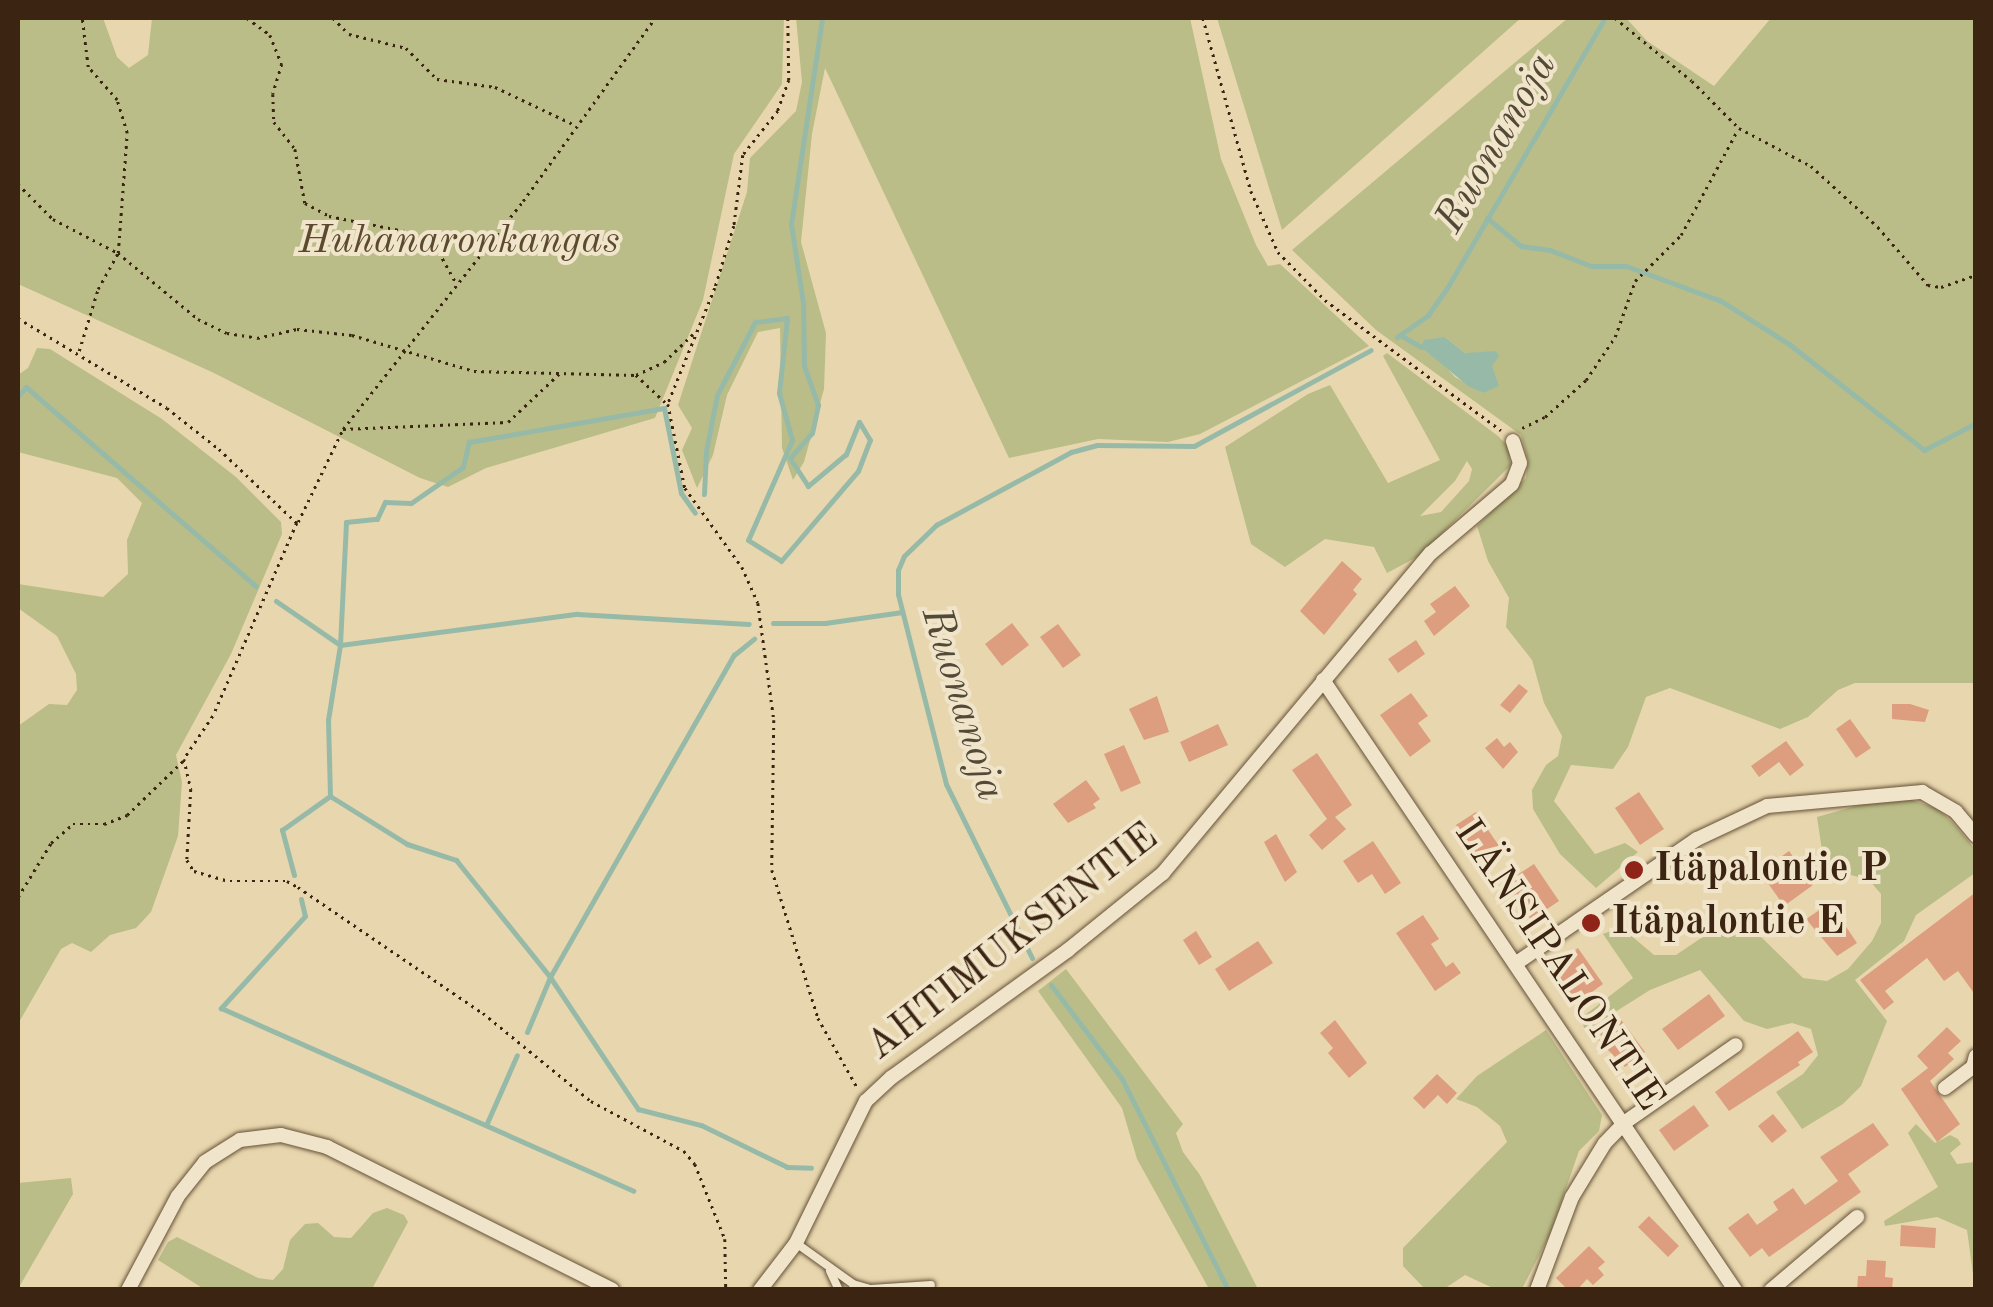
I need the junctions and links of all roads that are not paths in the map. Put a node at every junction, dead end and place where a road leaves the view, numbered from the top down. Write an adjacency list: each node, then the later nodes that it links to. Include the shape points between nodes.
1 (1510, 438): 2 (street, AHTIMUKSENTIE, via 1520,463 1512,484 1430,553)
2 (1324, 680): 4 (street, LÄNSIPALONTIE); 10 (street, AHTIMUKSENTIE, via 1163,873 866,1102)
3 (1976, 836): 4 (street, via 1946,804 1922,792 1767,806 1686,845)
4 (1518, 962): 8 (street, LÄNSIPALONTIE)
5 (1736, 1045): 8 (street)
6 (1976, 1056): 7 (street, via 1973,1067)
7 (1944, 1088)
8 (1624, 1123): 17 (street, via 1581,1178); 18 (street, LÄNSIPALONTIE)
9 (1856, 1217): 19 (street)
10 (796, 1243): 11 (lane); 15 (street, AHTIMUKSENTIE)
11 (830, 1272): 12 (lane, via 871,1289); 16 (lane)
12 (931, 1285)
13 (128, 1290): 14 (street, via 178,1196 206,1162 240,1140 281,1135 343,1154)
14 (612, 1290)
15 (760, 1290)
16 (840, 1290)
17 (1537, 1290)
18 (1736, 1290)
19 (1771, 1290)

